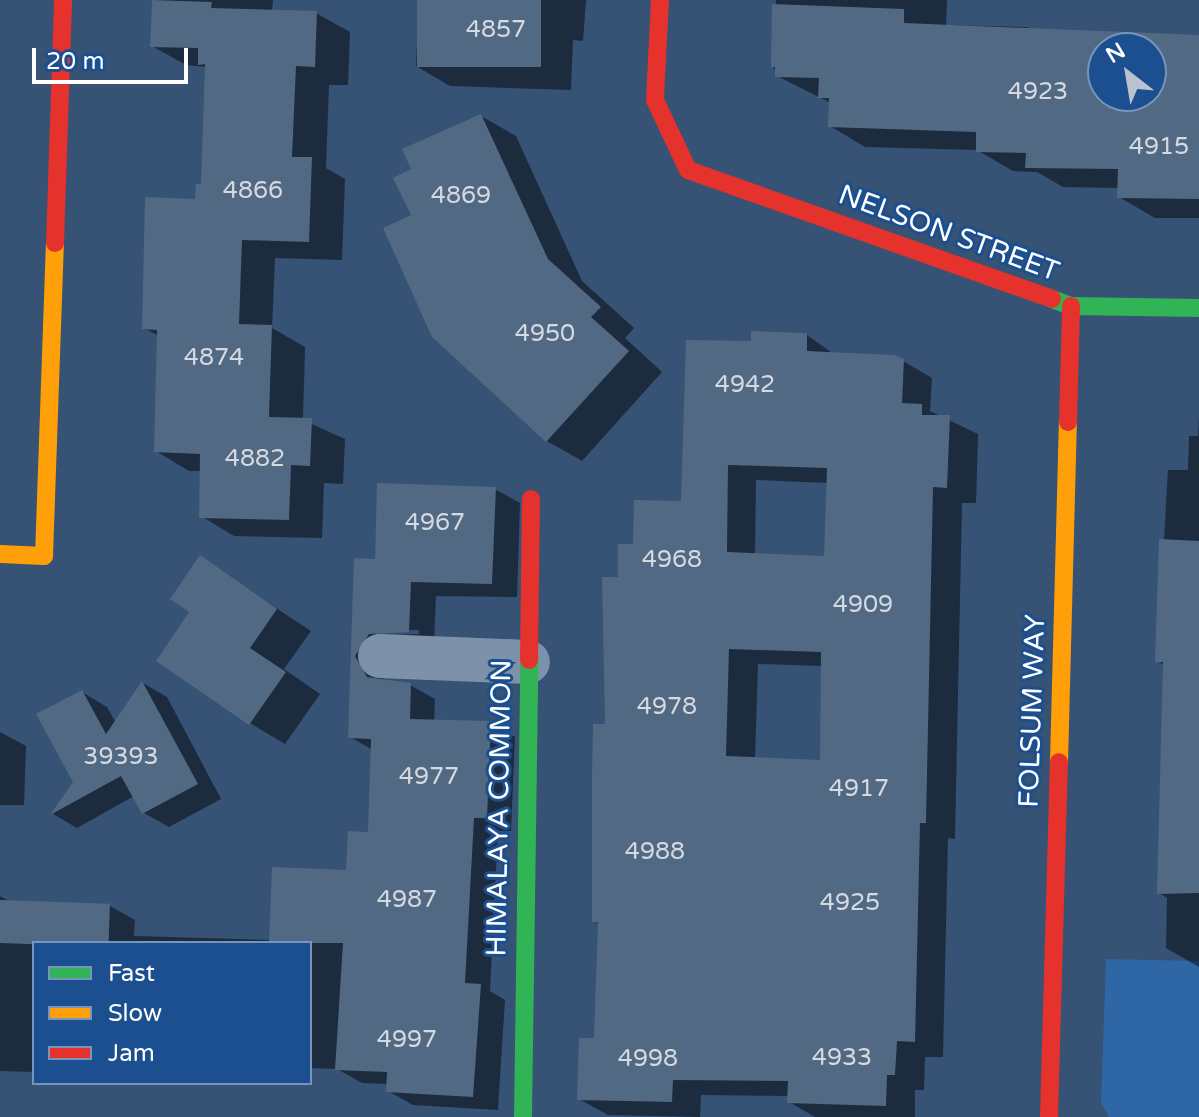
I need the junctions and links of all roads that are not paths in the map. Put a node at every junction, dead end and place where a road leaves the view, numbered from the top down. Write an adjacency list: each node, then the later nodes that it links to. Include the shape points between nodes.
1 (63, 0): 6 (street, via 44,556)
2 (660, 0): 3 (street, NELSON STREET, via 655,100 688,170)
3 (1071, 306): 4 (street, NELSON STREET); 10 (street, FOLSUM WAY)
4 (1199, 308)
5 (531, 499): 8 (street, HIMALAYA COMMON)
6 (0, 554)
7 (380, 656): 8 (street)
8 (528, 662): 9 (street, HIMALAYA COMMON)
9 (523, 1117)
10 (1049, 1117)

